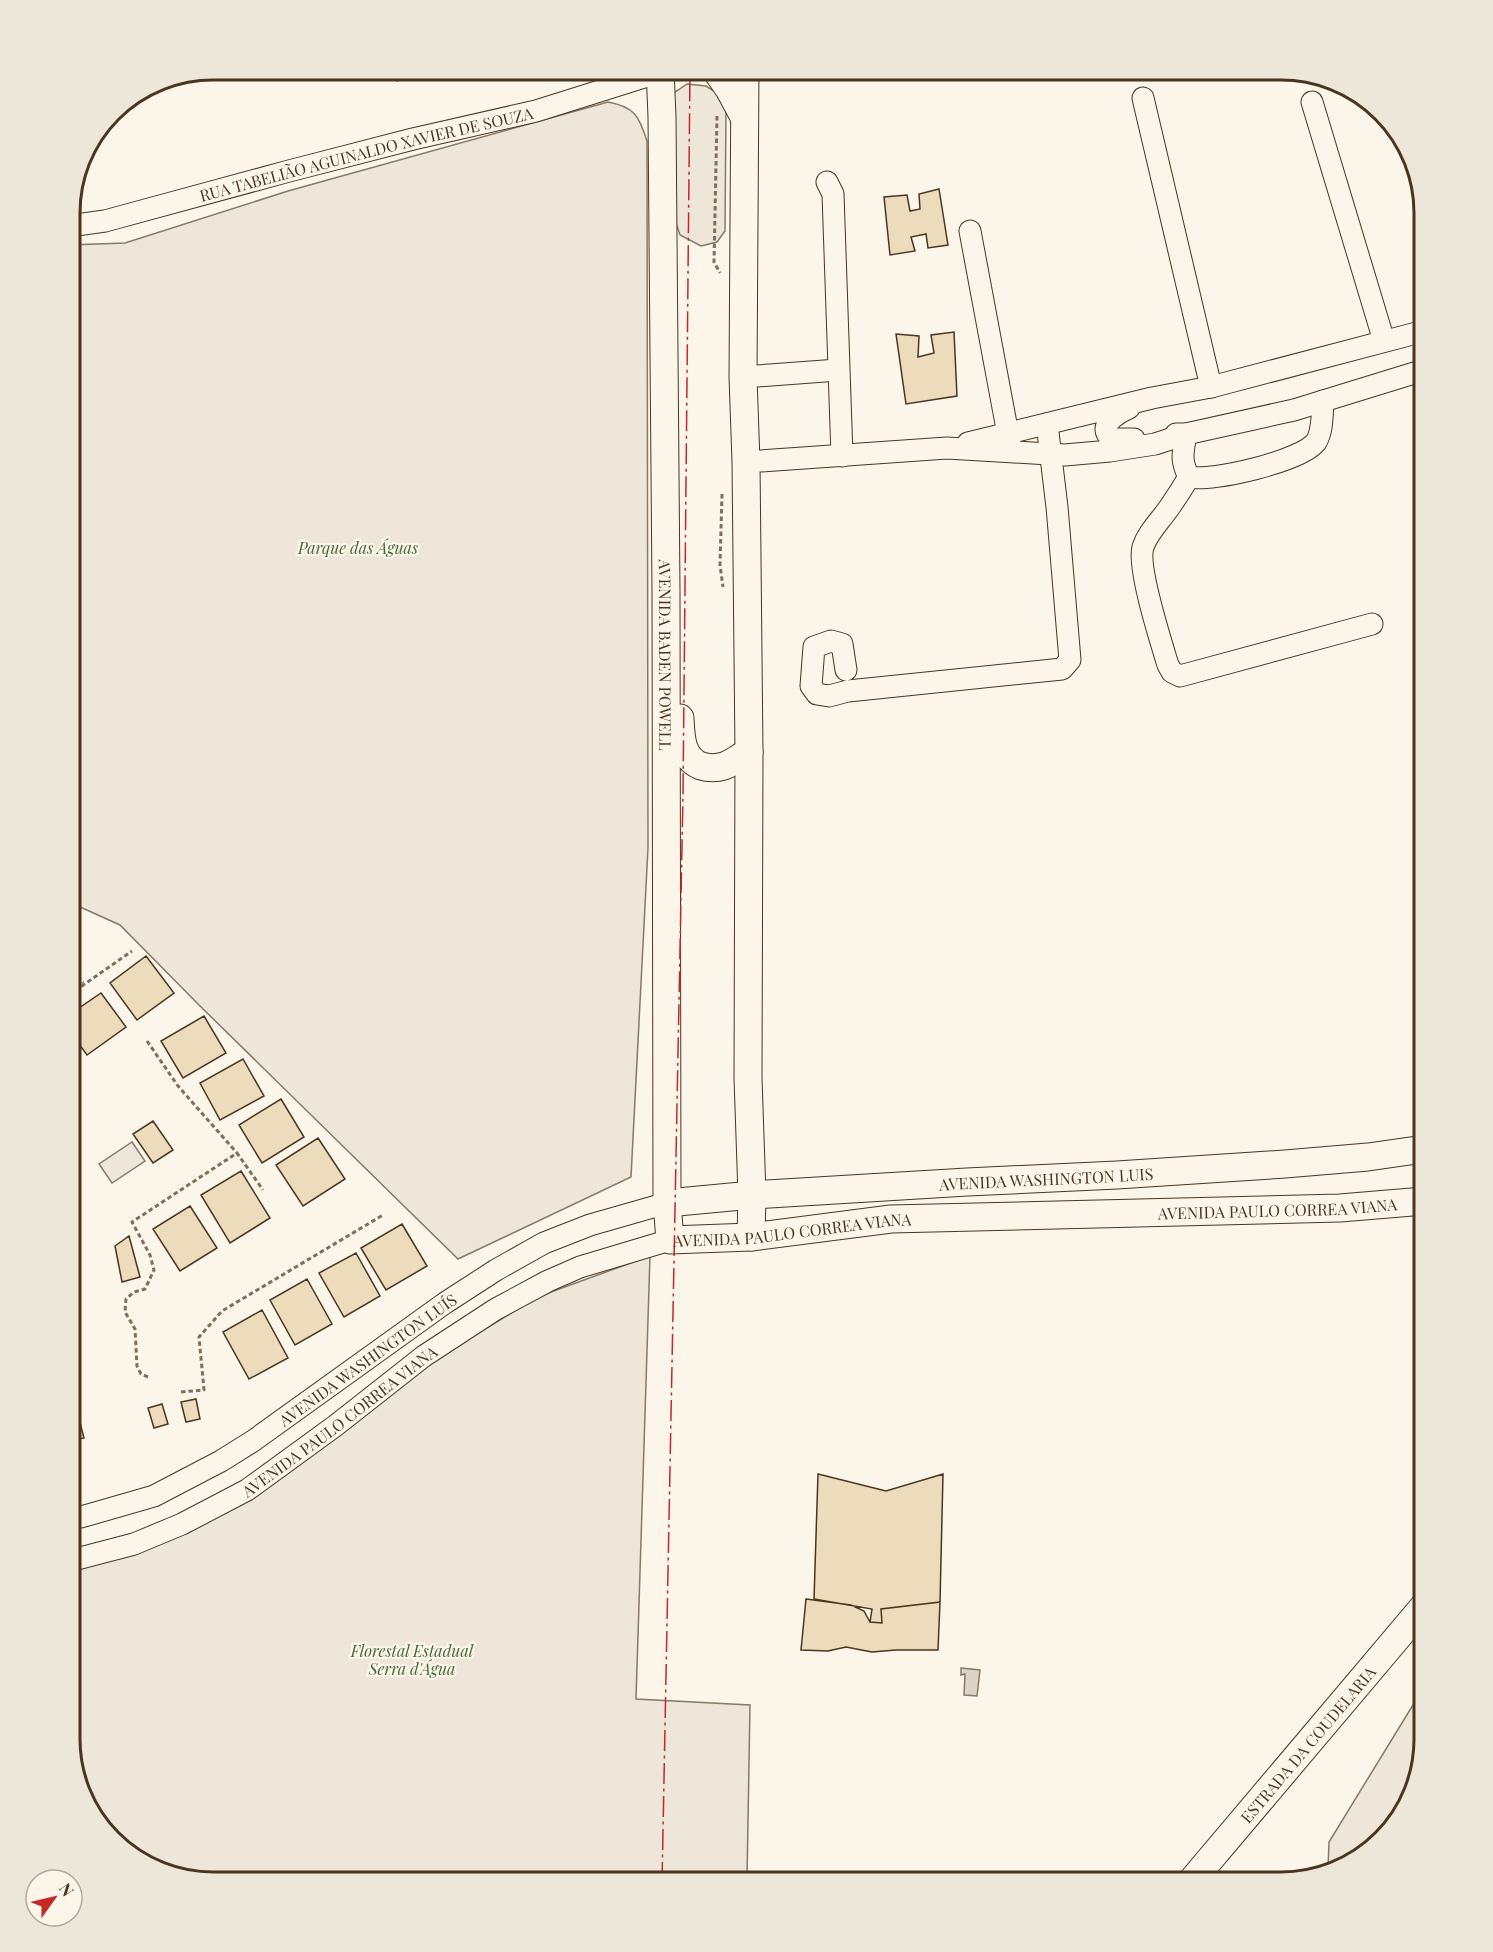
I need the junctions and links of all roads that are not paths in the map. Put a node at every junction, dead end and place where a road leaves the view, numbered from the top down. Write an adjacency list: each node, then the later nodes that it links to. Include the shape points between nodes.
1 (633, 80): 9 (street, RUA TABELIÃO AGUINALDO XAVIER DE SOUZA, via 536,111)
2 (664, 80): 26 (main road, AVENIDA BADEN POWELL)
3 (723, 80): 7 (main road)
4 (745, 80): 7 (main road)
5 (1143, 98): 16 (street)
6 (1312, 102): 12 (street)
7 (745, 121): 15 (main road)
8 (827, 182): 13 (street, via 833,194)
9 (80, 224)
10 (970, 231): 21 (street)
11 (1414, 334): 12 (street)
12 (1384, 341): 16 (street)
13 (838, 370): 15 (street); 23 (street)
14 (1414, 373): 18 (street)
15 (743, 377): 24 (main road)
16 (1211, 387): 17 (street)
17 (1152, 398): 19 (street); 20 (street, via 1118,413 1107,424 1108,436 1117,441)
18 (1323, 401): 20 (street); 25 (street, via 1316,441 1303,453 1221,476)
19 (1047, 424): 21 (street); 22 (street)
20 (1186, 434): 22 (street, via 1110,451); 25 (street, via 1183,466)
21 (1010, 443): 22 (street); 23 (street)
22 (1050, 454): 28 (street, via 1070,660 1062,669 829,696 817,694 811,686 814,647 831,640 842,644)
23 (842, 456): 24 (street)
24 (746, 462): 29 (main road)
25 (1189, 477): 27 (street, via 1143,548 1152,610 1172,672 1180,676)
26 (666, 592): 29 (main road, via 677,648 681,741 686,754 694,763 713,768); 33 (main road, AVENIDA BADEN POWELL)
27 (1372, 624)
28 (846, 670)
29 (749, 752): 31 (main road, via 747,1078)
30 (1414, 1150): 31 (main road, AVENIDA WASHINGTON LUIS, via 1285,1164)
31 (752, 1195): 33 (main road, AVENIDA WASHINGTON LUIS); 34 (main road)
32 (1414, 1201): 34 (main road, AVENIDA PAULO CORREA VIANA, via 1340,1208 891,1219)
33 (667, 1203): 35 (main road, AVENIDA BADEN POWELL); 36 (street, AVENIDA WASHINGTON LUÍS, via 544,1243 445,1303 221,1461 154,1496)
34 (751, 1237): 35 (main road, AVENIDA PAULO CORREA VIANA)
35 (670, 1240): 37 (street, AVENIDA PAULO CORREA VIANA, via 580,1267 496,1309 424,1356 247,1490 134,1544)
36 (80, 1517)
37 (80, 1558)
38 (1414, 1618): 39 (main road, ESTRADA DA COUDELARIA)
39 (1199, 1872)

